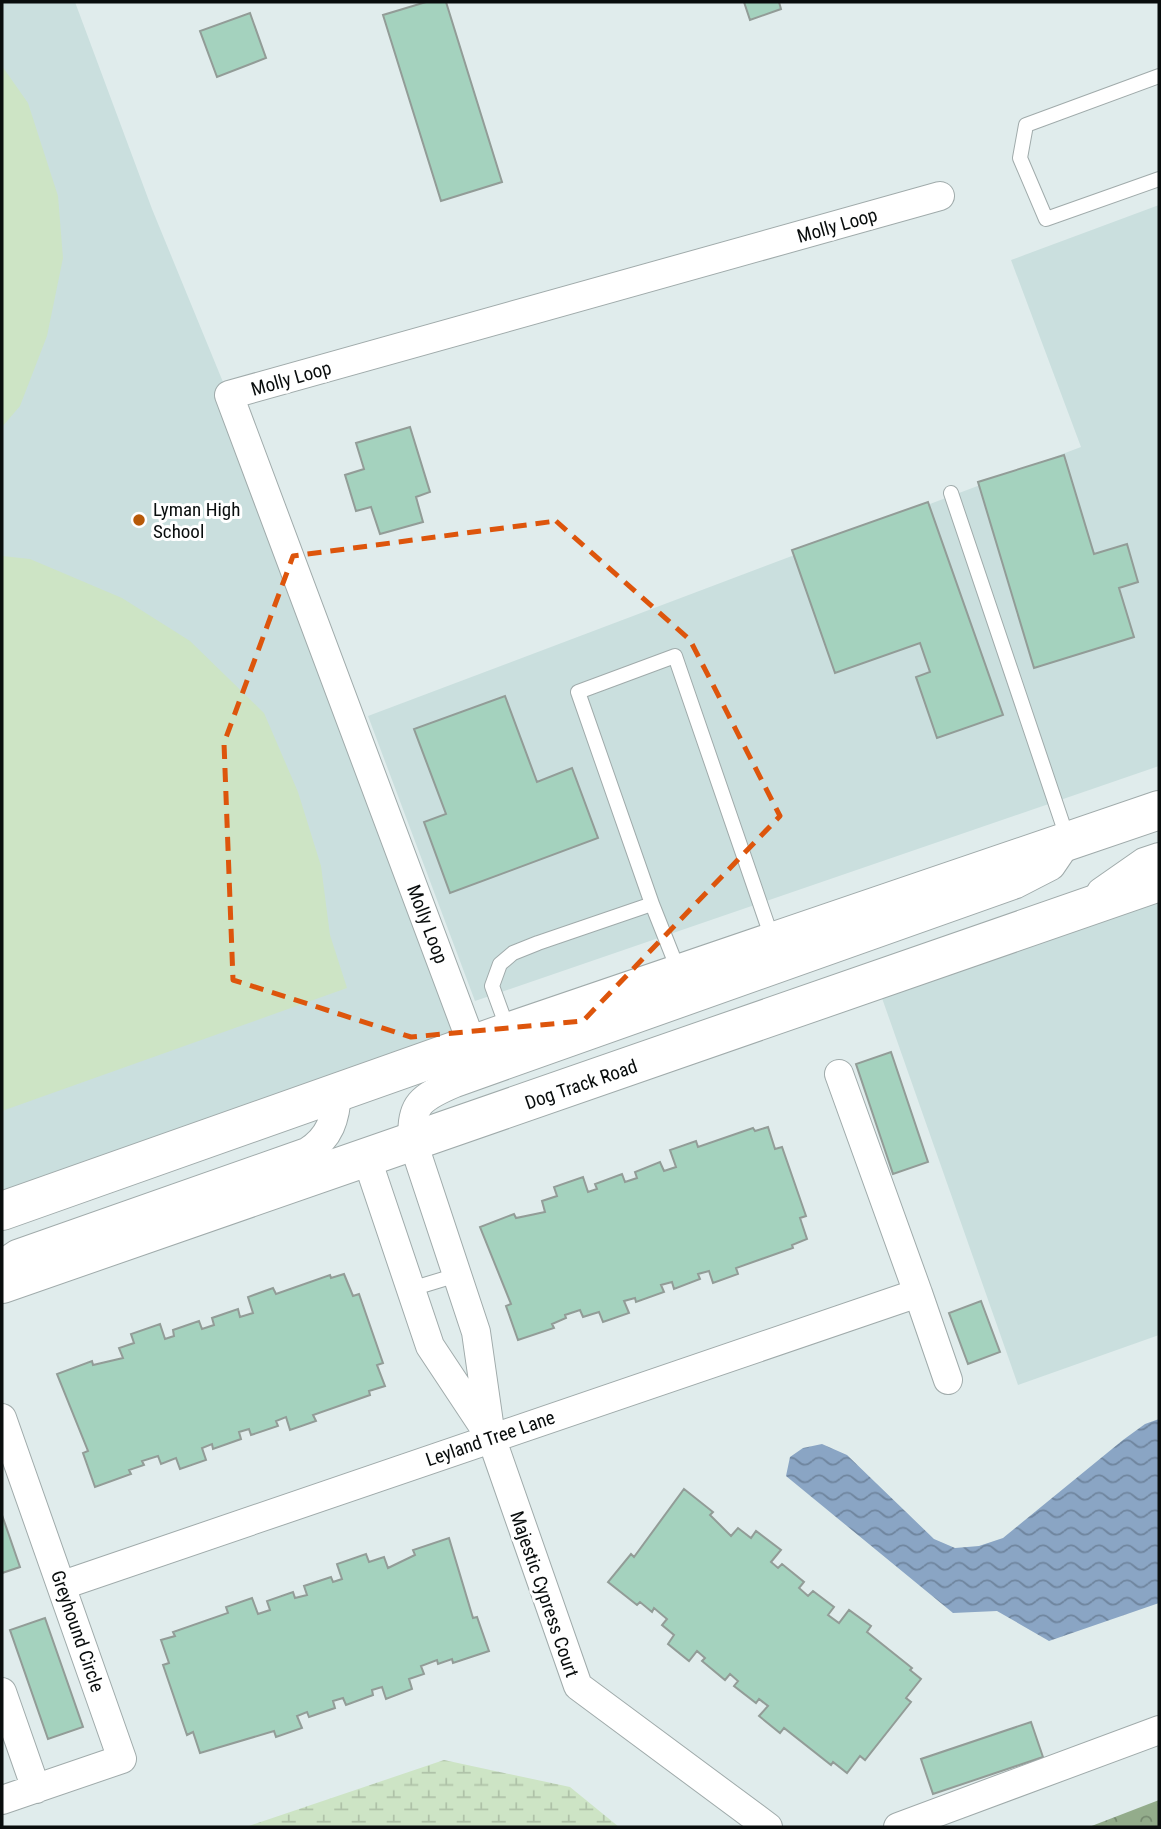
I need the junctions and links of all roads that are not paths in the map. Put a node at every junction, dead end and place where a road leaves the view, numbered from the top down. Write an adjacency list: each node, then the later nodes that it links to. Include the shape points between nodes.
1 (1159, 76): 2 (lane, via 1027,125 1020,158 1046,219)
2 (1159, 179)
3 (940, 196): 14 (street, Molly Loop, via 229,395)
4 (951, 493): 6 (lane)
5 (1159, 810): 6 (main road)
6 (1068, 841): 11 (main road); 17 (street, via 1051,866 1016,884 431,1093 417,1105 411,1121)
7 (1159, 857): 10 (street, via 1144,862)
8 (1159, 882): 10 (main road, Dog Track Road)
9 (652, 904): 11 (lane, via 578,691 675,656); 12 (lane); 13 (lane, via 538,943 500,964 492,986)
10 (1073, 912): 17 (main road, Dog Track Road)
11 (773, 942): 12 (main road)
12 (680, 973): 13 (main road)
13 (508, 1032): 14 (main road)
14 (472, 1044): 16 (main road)
15 (839, 1074): 24 (street)
16 (337, 1092): 19 (main road); 20 (street, via 329,1133 307,1152 18,1254)
17 (413, 1142): 18 (main road, Dog Track Road); 21 (street, Majestic Cypress Court)
18 (367, 1159): 22 (main road, Dog Track Road); 23 (street, Majestic Cypress Court)
19 (2, 1211)
20 (2, 1264)
21 (457, 1275): 23 (lane); 27 (street, Majestic Cypress Court, via 476,1332)
22 (2, 1284)
23 (411, 1289): 27 (street, Majestic Cypress Court, via 430,1346)
24 (918, 1293): 25 (street); 27 (street, Leyland Tree Lane)
25 (948, 1380)
26 (2, 1418): 28 (street, Greyhound Circle)
27 (491, 1437): 28 (street, Leyland Tree Lane); 33 (street, Majestic Cypress Court, via 578,1686)
28 (62, 1585): 31 (street, Greyhound Circle, via 122,1759)
29 (2, 1692): 31 (street)
30 (1159, 1730): 34 (street)
31 (36, 1788): 32 (street, Greyhound Circle)
32 (2, 1800)
33 (768, 1827)
34 (898, 1827)

